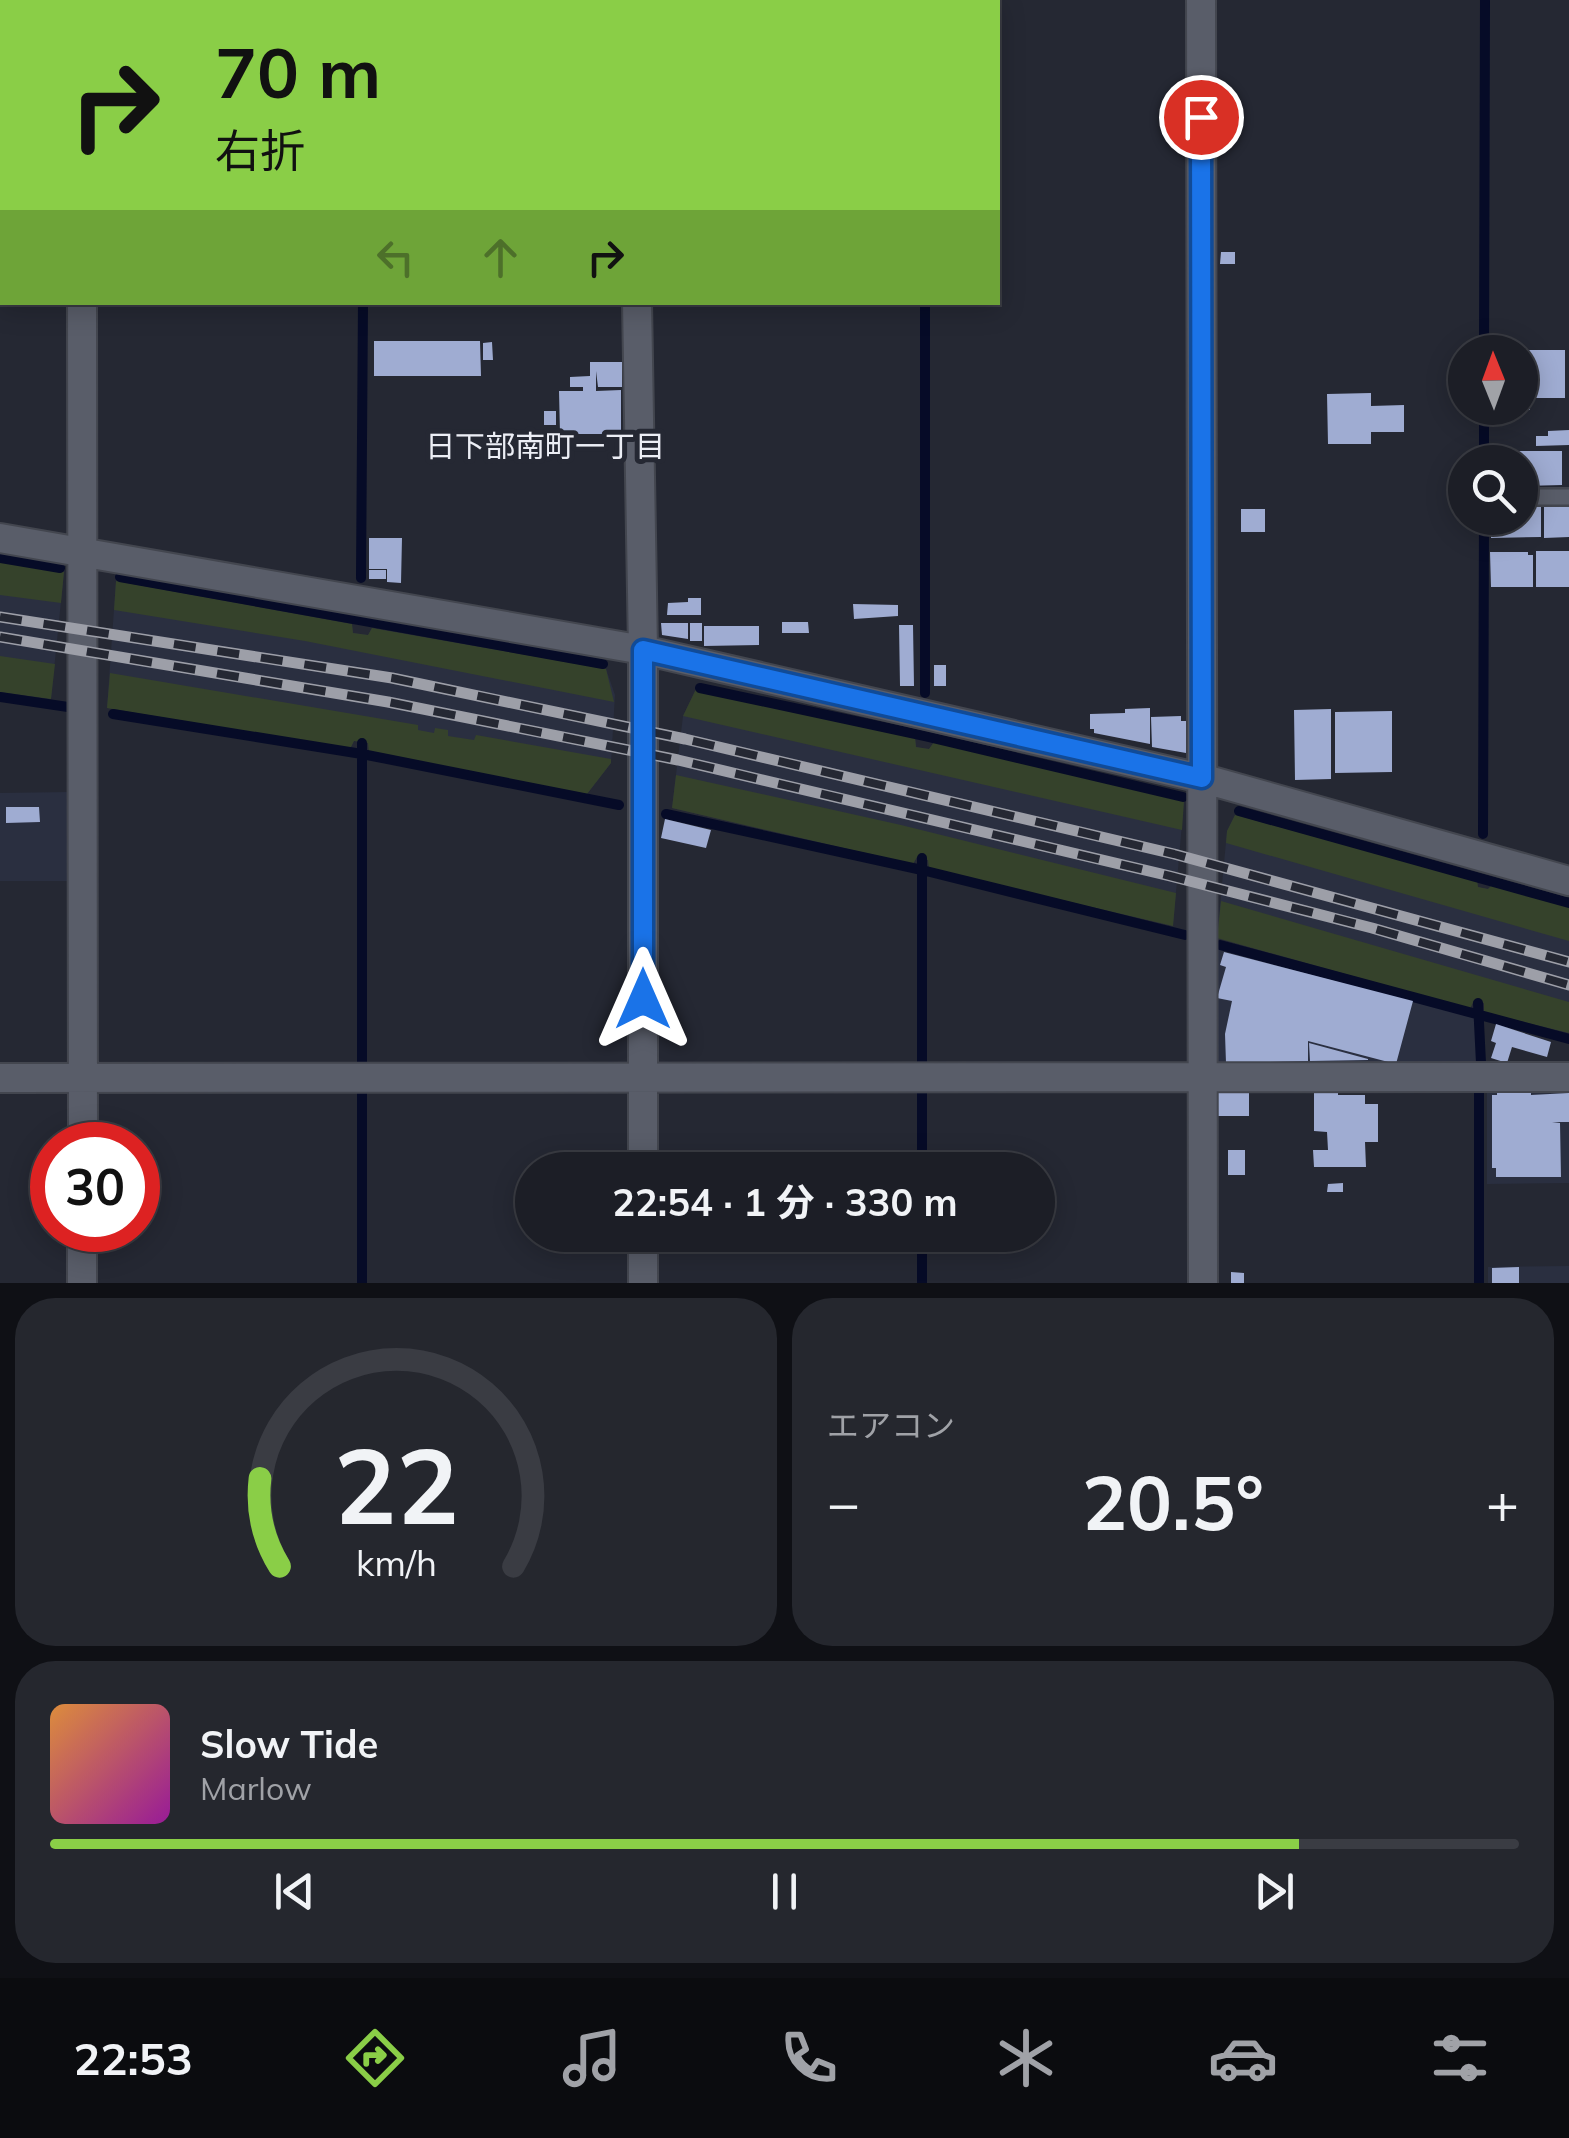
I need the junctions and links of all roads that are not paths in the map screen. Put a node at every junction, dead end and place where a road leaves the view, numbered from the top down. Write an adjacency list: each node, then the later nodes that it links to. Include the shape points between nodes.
1 (1201, 0): 9 (street)
2 (82, 305): 7 (street)
3 (637, 305): 8 (street)
4 (1538, 497): 5 (lane)
5 (1569, 497)
6 (0, 538): 7 (street)
7 (84, 550): 8 (street); 13 (street)
8 (643, 650): 9 (street); 12 (street)
9 (1202, 778): 10 (street); 11 (street)
10 (1569, 881)
11 (1204, 1074): 12 (street); 14 (street); 22 (street)
12 (643, 1076): 13 (street); 17 (street)
13 (84, 1077): 15 (street); 16 (street)
14 (1569, 1077)
15 (0, 1078)
16 (83, 1122)
17 (643, 1152)
18 (82, 1252): 20 (street)
19 (643, 1252): 21 (street)
20 (82, 1283)
21 (643, 1283)
22 (1203, 1283)

